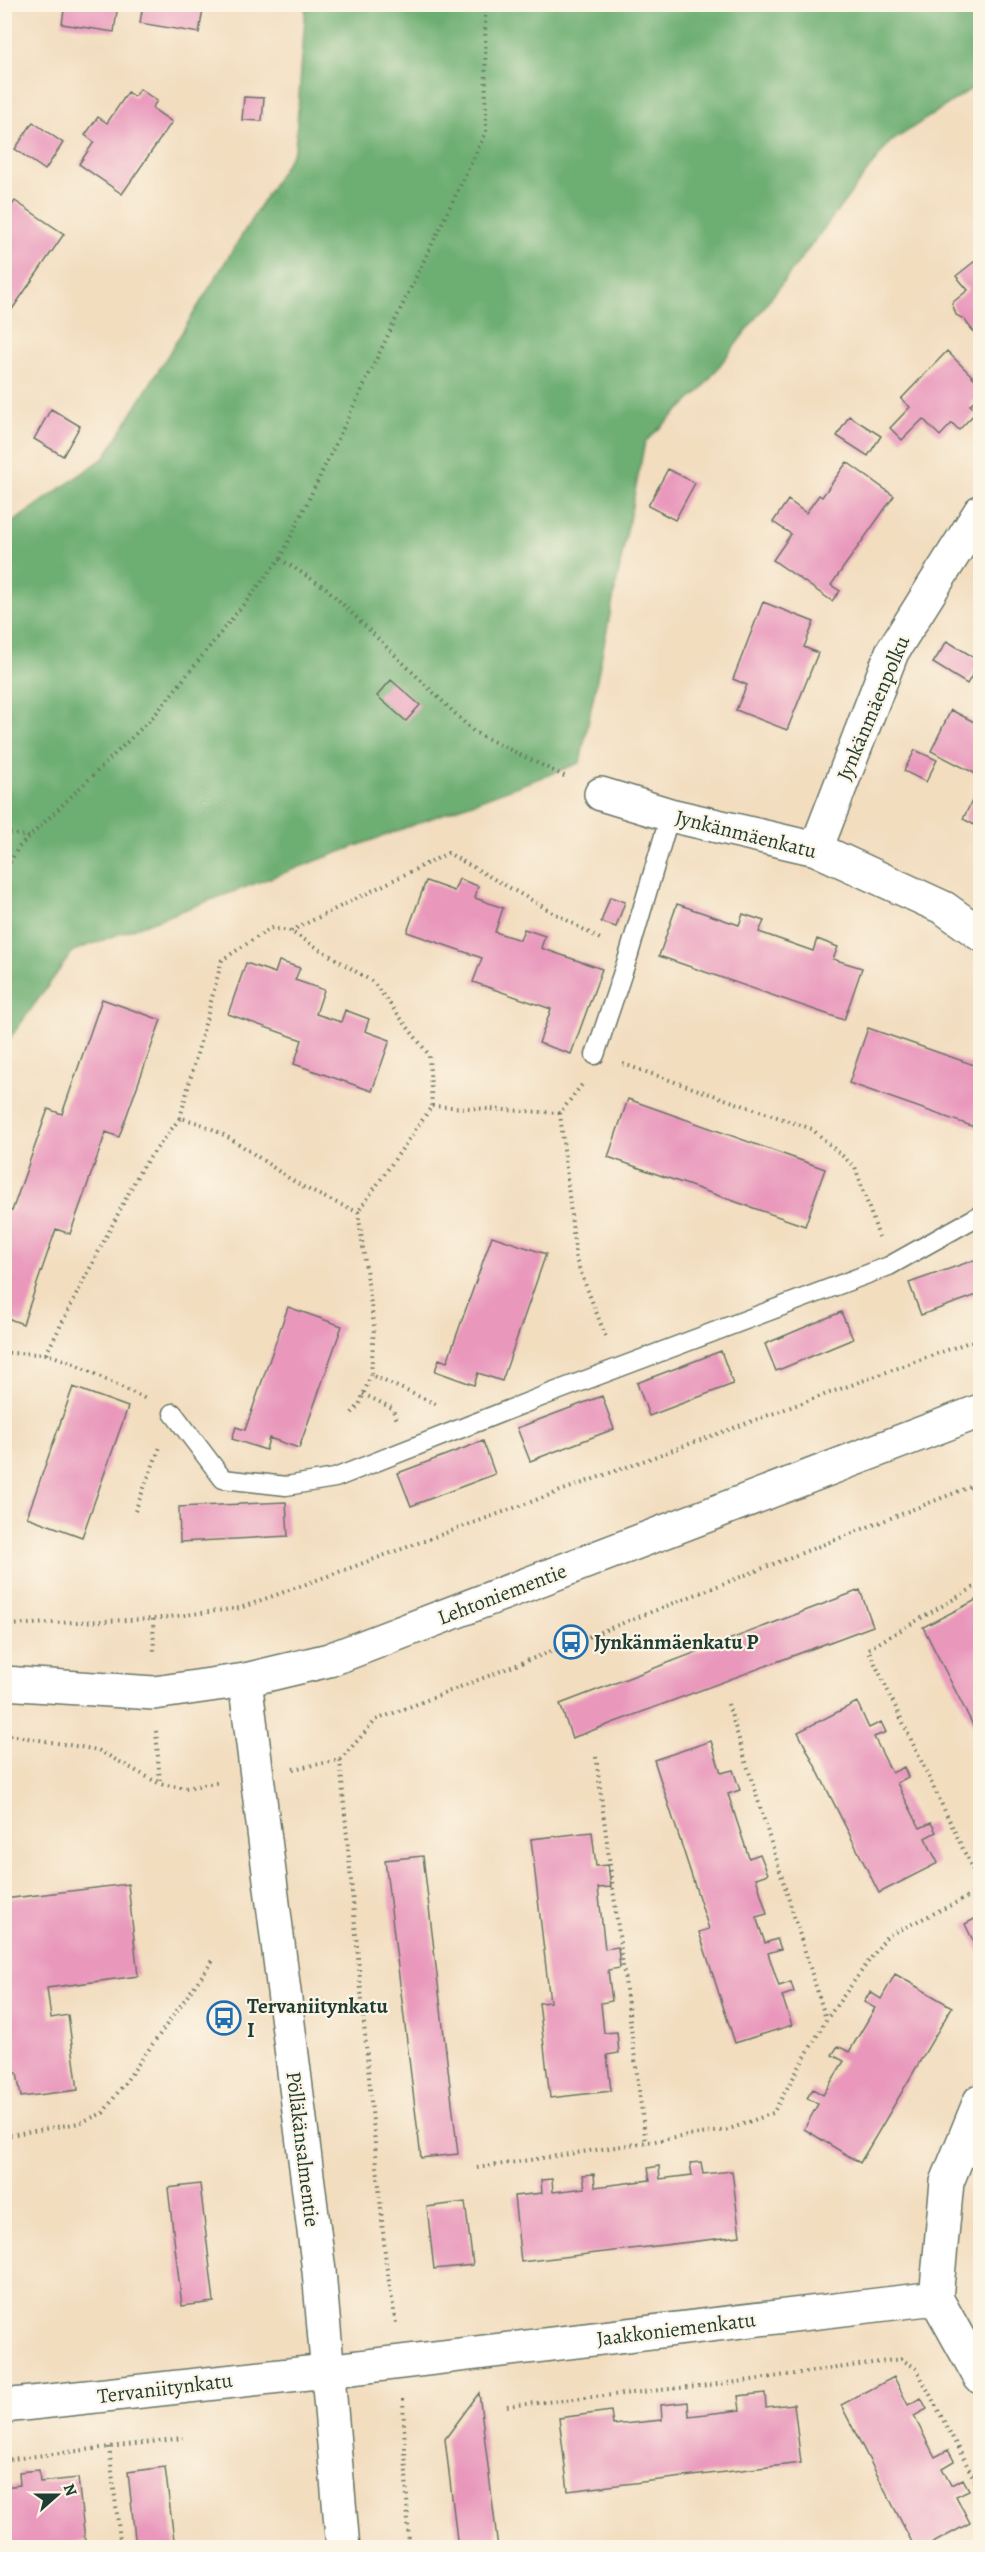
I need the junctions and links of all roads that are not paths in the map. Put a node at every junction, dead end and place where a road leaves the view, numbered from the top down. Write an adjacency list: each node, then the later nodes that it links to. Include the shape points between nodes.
1 (981, 512): 4 (street, Jynkänmäenpolku, via 892,652)
2 (601, 794): 3 (street, Jynkänmäenkatu)
3 (670, 815): 4 (street, Jynkänmäenkatu); 6 (lane)
4 (816, 849): 5 (street, Jynkänmäenkatu, via 944,908)
5 (981, 934)
6 (595, 1055)
7 (981, 1215): 9 (lane, via 889,1266 335,1478 286,1486 223,1479)
8 (981, 1411): 10 (street, Lehtoniementie, via 329,1660)
9 (173, 1413)
10 (245, 1680): 11 (street, Lehtoniementie, via 154,1693); 14 (street, Pölläkänsalmentie, via 319,2271)
11 (4, 1683)
12 (981, 2100): 13 (street, via 947,2182)
13 (936, 2298): 14 (street, Jaakkoniemenkatu); 15 (street)
14 (326, 2371): 16 (street, Tervaniitynkatu); 17 (street, Pölläkänsalmentie)
15 (981, 2377)
16 (4, 2406)
17 (343, 2547)

